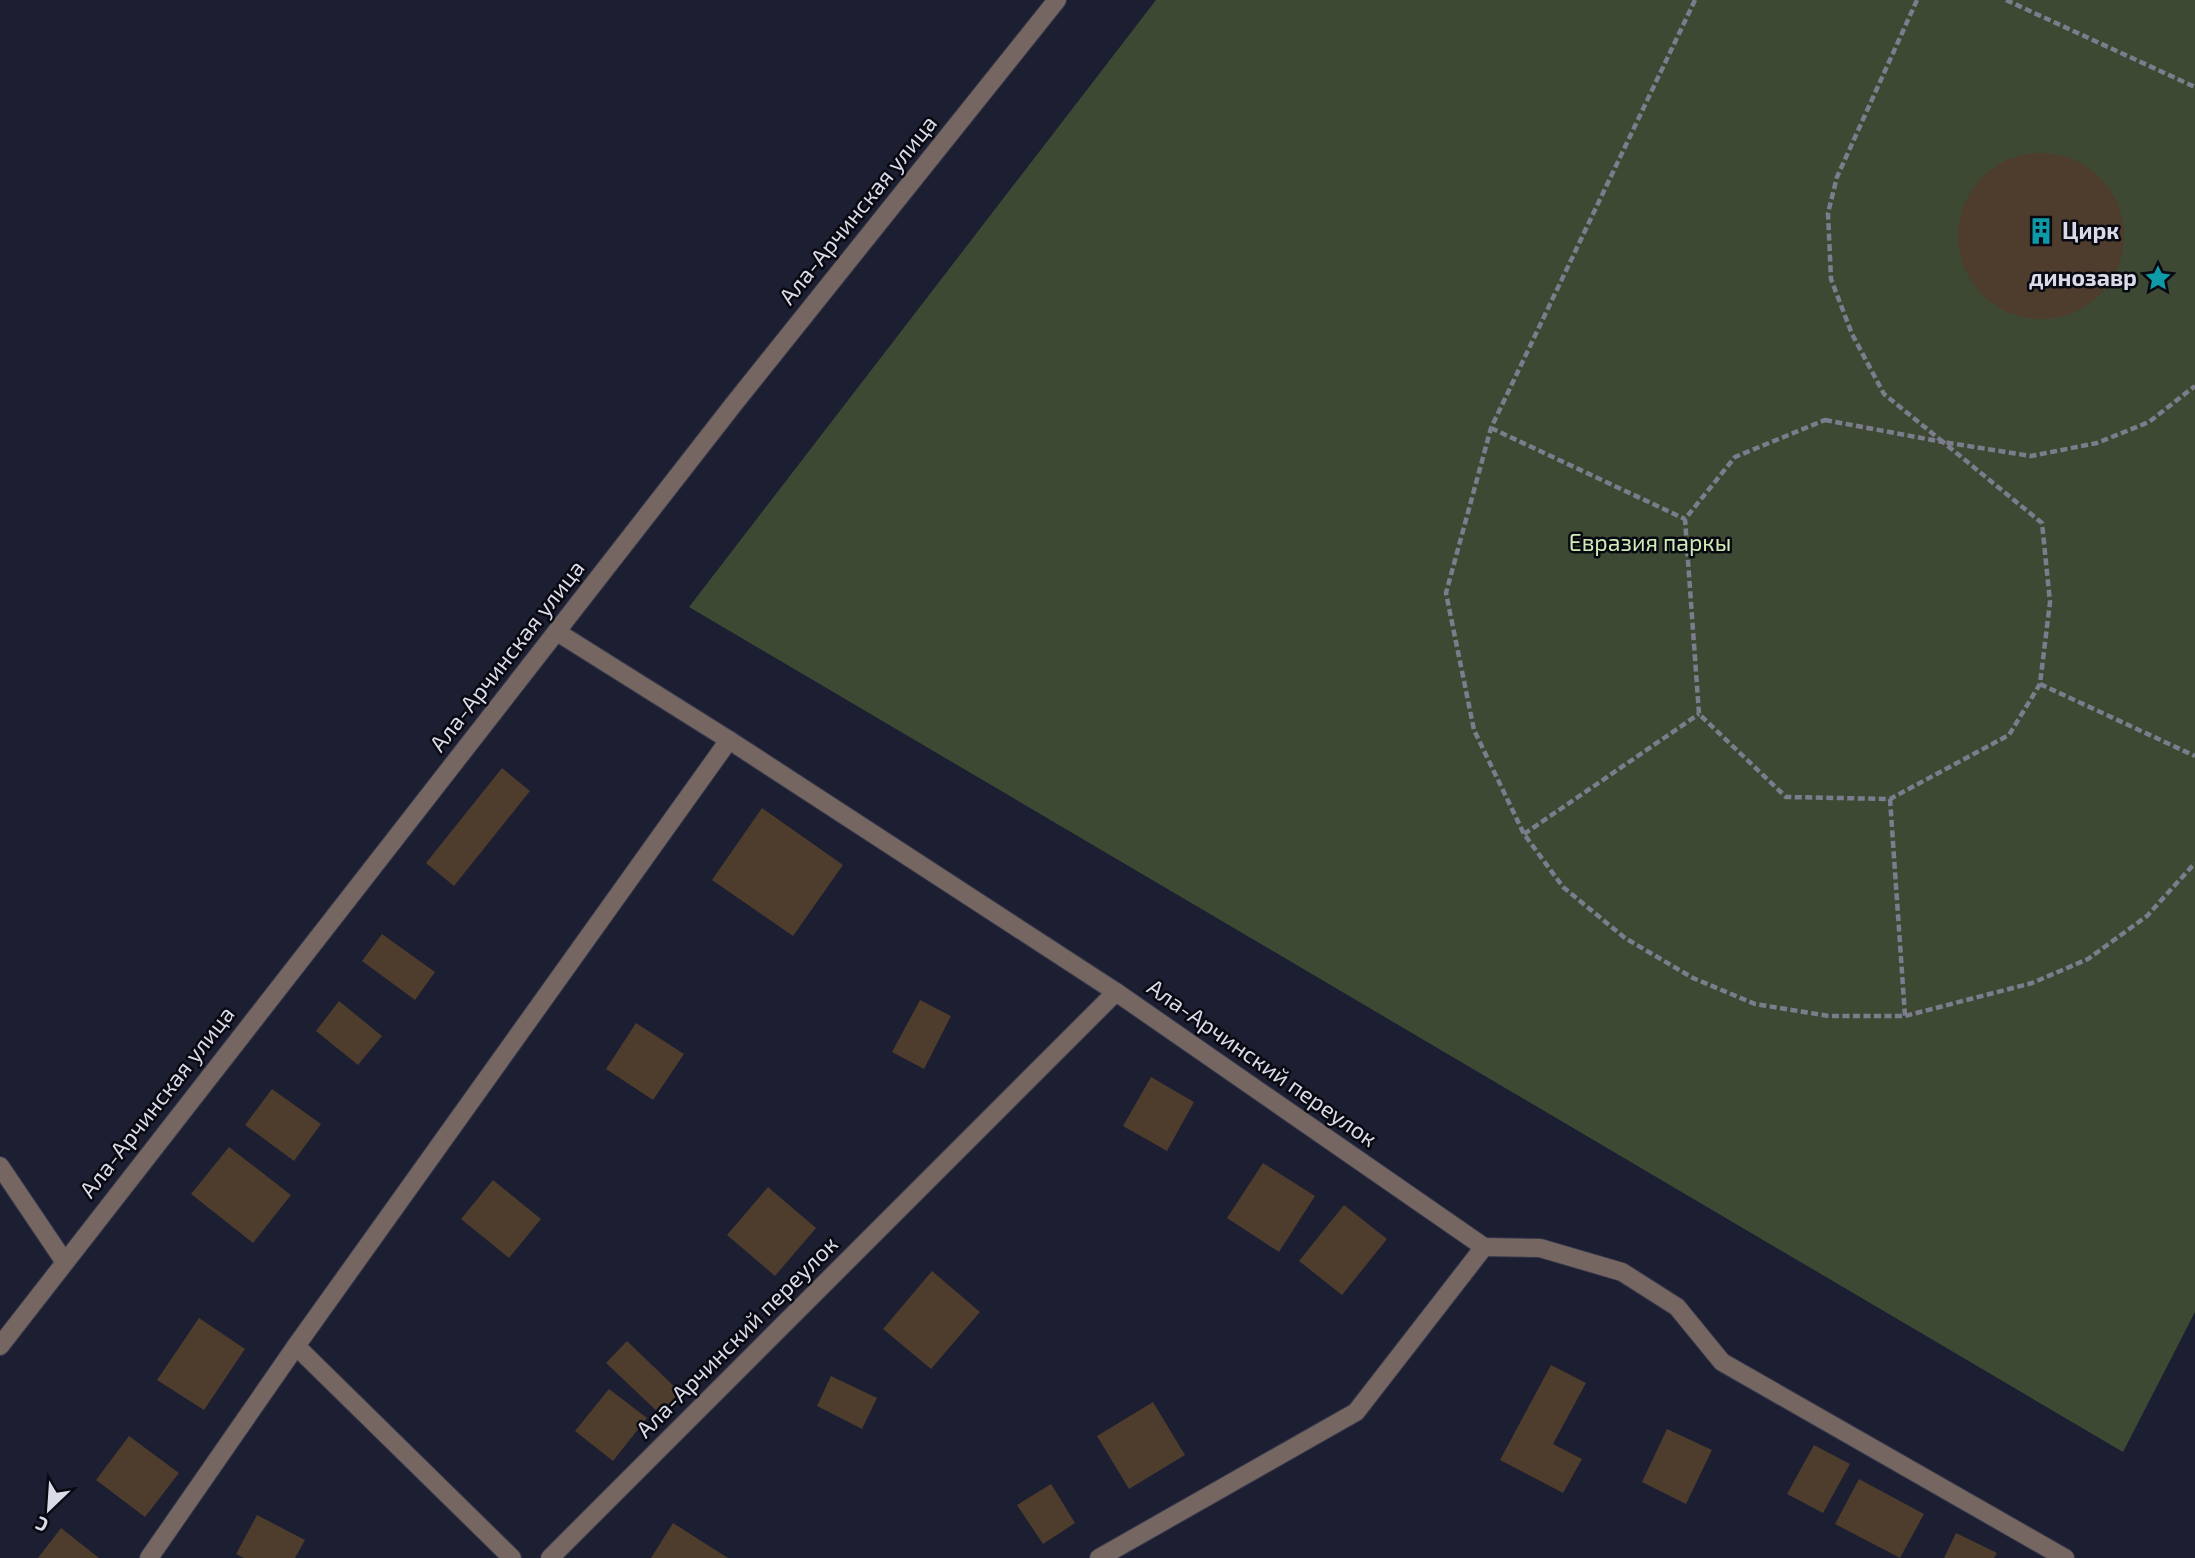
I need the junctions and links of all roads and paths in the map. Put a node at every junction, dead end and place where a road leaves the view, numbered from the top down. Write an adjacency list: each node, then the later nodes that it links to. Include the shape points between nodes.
1 (1057, 0): 10 (street, Ала-Арчинская улица)
2 (1695, 0): 7 (path)
3 (1917, 0): 8 (path, via 1837,177 1828,213 1830,279 1884,394)
4 (2006, 0): 5 (path)
5 (2195, 87)
6 (2195, 386): 8 (path, via 2150,422 2097,443 2031,456)
7 (1491, 428): 9 (path); 16 (path, via 1446,593 1474,730)
8 (1943, 442): 9 (path, via 1825,420 1735,457); 11 (path, via 2042,523 2050,602)
9 (1685, 519): 12 (path)
10 (557, 632): 13 (street); 22 (street, Ала-Арчинская улица)
11 (2039, 684): 14 (path); 15 (path, via 2009,735)
12 (1699, 714): 15 (path, via 1786,797); 16 (path)
13 (729, 740): 18 (street); 24 (street)
14 (2195, 756)
15 (1890, 799): 19 (path)
16 (1524, 834): 19 (path, via 1563,887 1625,938 1693,978 1755,1004 1829,1016)
17 (2195, 863): 19 (path, via 2147,916 2088,959 2032,983)
18 (1116, 992): 21 (street, Ала-Арчинский переулок); 27 (street, Ала-Арчинский переулок)
19 (1905, 1016)
20 (0, 1166): 22 (street)
21 (1484, 1247): 28 (street, via 1356,1412); 29 (street, via 1540,1248 1622,1272 1677,1307 1722,1362)
22 (64, 1261): 23 (street, Ала-Арчинская улица)
23 (0, 1346)
24 (296, 1346): 25 (street); 26 (street)
25 (149, 1558)
26 (512, 1558)
27 (550, 1558)
28 (1099, 1558)
29 (2065, 1558)

